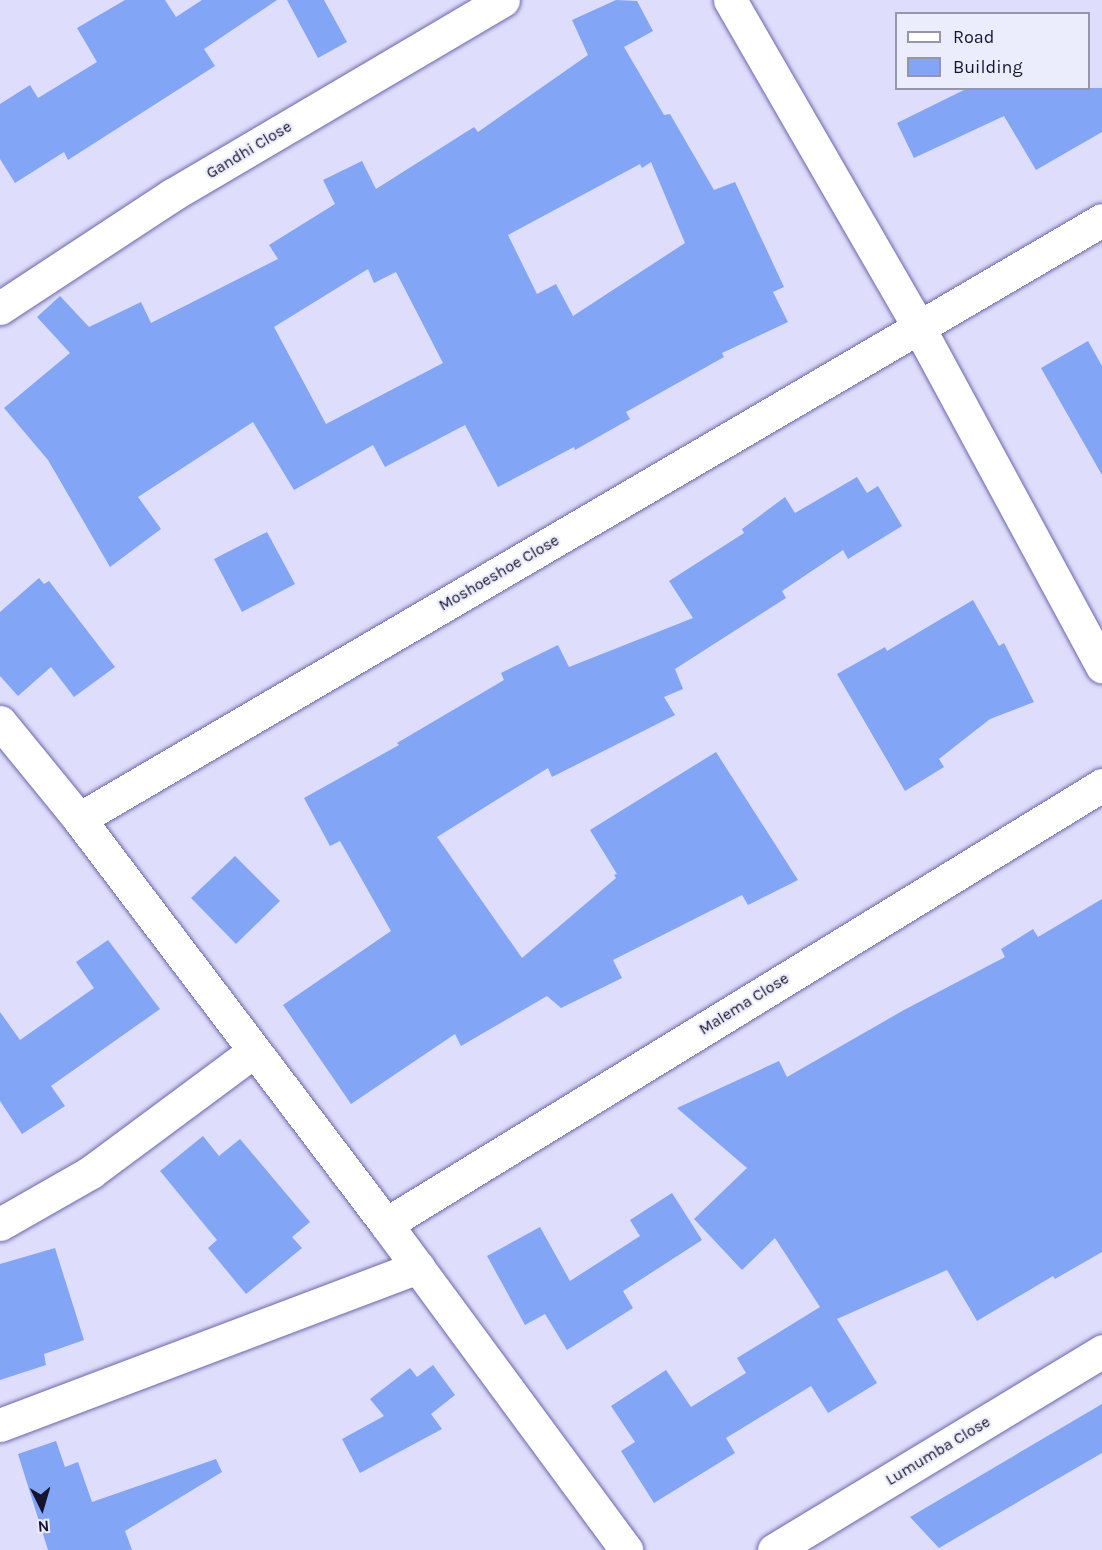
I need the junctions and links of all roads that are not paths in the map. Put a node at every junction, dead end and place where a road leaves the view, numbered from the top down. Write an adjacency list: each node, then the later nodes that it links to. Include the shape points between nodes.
1 (503, 0): 4 (street, Gandhi Close, via 172,195)
2 (730, 0): 5 (street)
3 (1102, 220): 5 (street, Moshoeshoe Close)
4 (0, 308)
5 (918, 326): 6 (street); 9 (street, Moshoeshoe Close)
6 (1102, 667)
7 (0, 722): 9 (street)
8 (1102, 784): 12 (street, Malema Close)
9 (79, 819): 10 (street)
10 (254, 1051): 11 (street, via 91,1172); 12 (street)
11 (0, 1224)
12 (386, 1224): 13 (street)
13 (418, 1267): 15 (street); 16 (street)
14 (1102, 1351): 17 (street, Lumumba Close)
15 (0, 1425)
16 (626, 1550)
17 (774, 1550)

